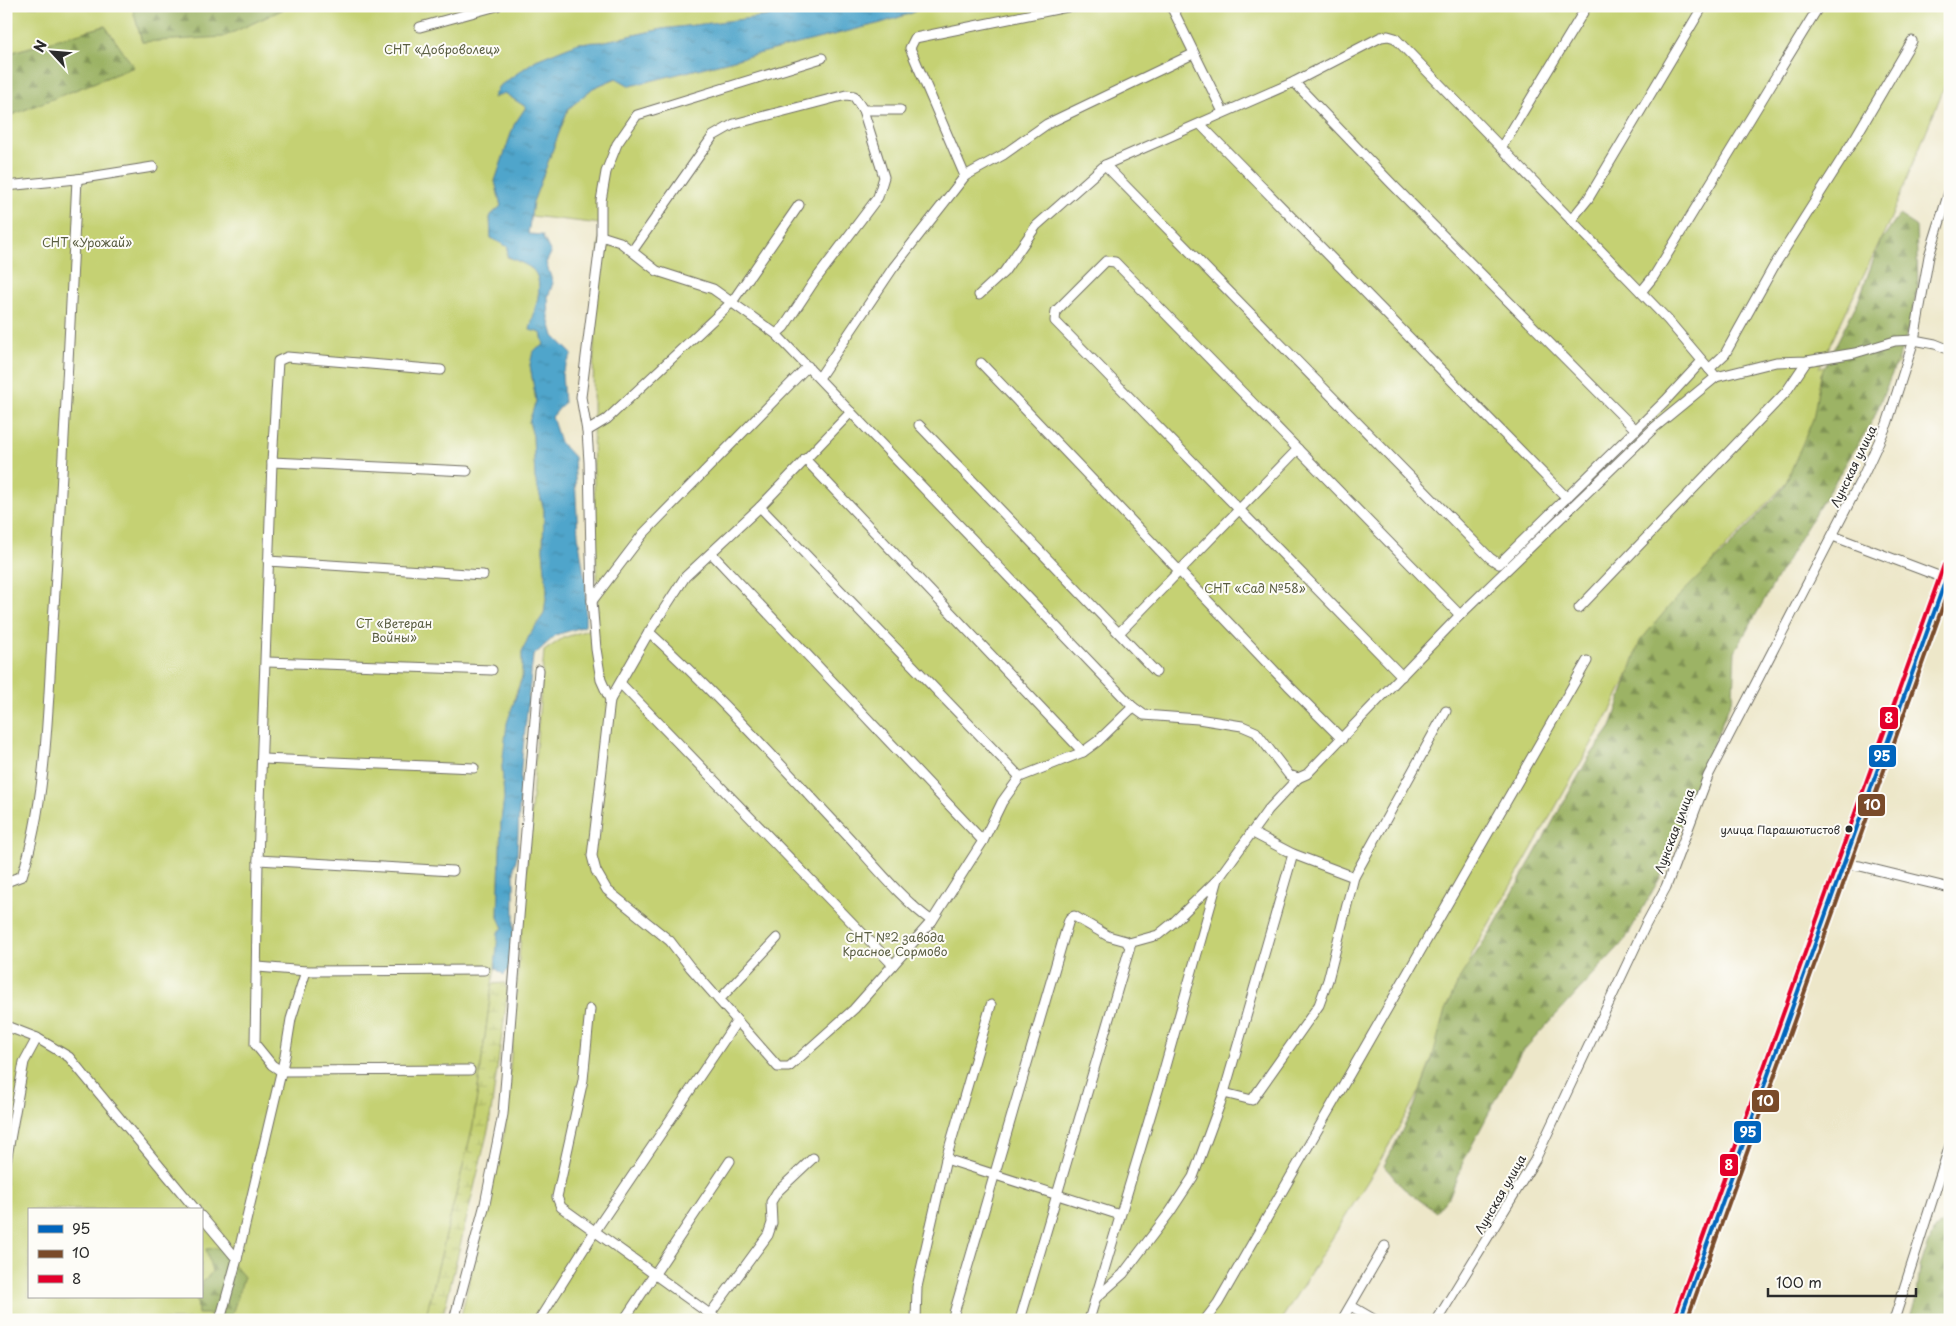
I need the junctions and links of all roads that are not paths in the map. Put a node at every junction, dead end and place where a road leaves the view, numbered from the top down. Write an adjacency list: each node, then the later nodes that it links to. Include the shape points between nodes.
1 (496, 6): 7 (street)
2 (1072, 6): 19 (street, via 915,38 911,43 910,48)
3 (1171, 6): 9 (street)
4 (1587, 6): 16 (street)
5 (1703, 6): 24 (street, via 1588,199)
6 (1819, 6): 27 (street, via 1654,276)
7 (420, 27)
8 (1912, 41): 38 (street, via 1774,266)
9 (1193, 54): 14 (street); 19 (street, via 1048,124)
10 (822, 58): 25 (street, via 637,115 617,144 606,172 601,201)
11 (1294, 82): 14 (street); 16 (street, via 1381,37 1395,38); 42 (street)
12 (863, 110): 13 (street); 26 (street, via 854,96 846,95 741,122 713,136); 30 (street, via 884,177 878,197)
13 (900, 110)
14 (1223, 112): 15 (street)
15 (1200, 124): 17 (street); 48 (street)
16 (1501, 148): 24 (street)
17 (1105, 165): 28 (street, via 1036,226 1004,272); 48 (street, via 1490,558 1499,564 1503,562)
18 (153, 167): 20 (street)
19 (965, 176): 39 (street, via 893,268)
20 (77, 179): 21 (street); 86 (street, via 46,732 30,853 22,876)
21 (6, 186)
22 (1950, 189): 31 (street, Лунская улица, via 1929,256)
23 (798, 205): 29 (street)
24 (1571, 220): 27 (street)
25 (601, 236): 26 (street); 43 (street, via 581,397)
26 (633, 250): 29 (street, via 657,271 713,289)
27 (1641, 292): 33 (street)
28 (979, 295)
29 (732, 302): 30 (street); 43 (street, via 607,419)
30 (776, 334): 36 (street)
31 (1914, 340): 32 (street); 34 (street); 51 (street, Лунская улица, via 1887,424)
32 (1950, 350)
33 (1702, 361): 38 (street); 42 (street)
34 (1807, 361): 38 (street, via 1776,362); 58 (street, via 1786,392)
35 (981, 363): 54 (street)
36 (808, 366): 39 (street); 57 (street, via 643,534)
37 (441, 370): 46 (street, via 287,357 278,360)
38 (1713, 373): 59 (street)
39 (819, 378): 40 (street)
40 (851, 412): 45 (street); 70 (street)
41 (919, 425): 61 (street)
42 (1636, 430): 48 (street)
43 (587, 431): 57 (street)
44 (1298, 449): 50 (street); 50 (street, via 1115,262 1106,260 1056,311 1055,321); 59 (street)
45 (805, 459): 49 (street); 73 (street)
46 (272, 462): 47 (street); 53 (street)
47 (467, 471)
48 (1566, 498)
49 (760, 507): 52 (street); 76 (street)
50 (1240, 509): 54 (street); 67 (street)
51 (1832, 536): 56 (street); 132 (street, Лунская улица, via 1708,776 1666,887 1535,1160)
52 (712, 554): 60 (street, via 685,578); 79 (street)
53 (268, 561): 55 (street); 63 (street)
54 (1179, 571): 61 (street); 72 (street)
55 (483, 575)
56 (1948, 575): 82 (main road)
57 (592, 601): 69 (street, via 601,680)
58 (1579, 608)
59 (1460, 615): 67 (street)
60 (649, 632): 68 (street); 88 (street, via 699,678 921,914)
61 (1119, 633): 66 (street)
62 (1587, 661): 129 (street, via 1218,1303)
63 (266, 662): 64 (street); 74 (street)
64 (492, 670)
65 (539, 670): 122 (street, via 503,1114 485,1204)
66 (1156, 672)
67 (1402, 676): 72 (street)
68 (621, 684): 69 (street); 91 (street)
69 (610, 700): 95 (street, via 593,830 592,856 596,871 607,890 670,941)
70 (1133, 707): 73 (street); 77 (street, via 1144,715 1198,719 1242,726 1256,732 1289,775)
71 (1446, 711): 84 (street)
72 (1342, 739): 77 (street, via 1307,774)
73 (1083, 752): 76 (street)
74 (263, 759): 75 (street); 81 (street)
75 (474, 768)
76 (1020, 777): 79 (street, via 1002,802)
77 (1298, 778): 78 (street)
78 (1251, 832): 80 (street); 85 (street)
79 (983, 841): 88 (street)
80 (1293, 854): 84 (street); 103 (street)
81 (258, 860): 83 (street); 92 (street)
82 (1843, 864): 87 (street); 133 (main road)
83 (453, 871)
84 (1354, 876): 103 (street, via 1319,1005 1252,1100)
85 (1218, 879): 90 (street, via 1158,935); 112 (street)
86 (6, 882)
87 (1950, 888)
88 (932, 921): 91 (street)
89 (777, 938): 95 (street)
90 (1129, 943): 109 (street, via 1098,931 1078,917 1070,918); 110 (street)
91 (893, 964): 98 (street, via 854,1009 789,1067 778,1067)
92 (258, 967): 94 (street); 102 (street, via 255,1044)
93 (484, 970): 94 (street)
94 (306, 971): 102 (street)
95 (719, 1000): 98 (street)
96 (991, 1005): 106 (street)
97 (590, 1009): 114 (street, via 583,1080 558,1197 561,1207)
98 (737, 1021): 114 (street)
99 (6, 1026): 100 (street)
100 (37, 1038): 108 (street, via 24,1062); 111 (street, via 69,1057)
101 (470, 1070): 102 (street)
102 (280, 1071): 116 (street)
103 (1224, 1093): 118 (street, via 1193,1177 1123,1274)
104 (1950, 1146): 134 (street)
105 (813, 1158): 120 (street, via 777,1192 771,1202 772,1223 768,1235)
106 (946, 1159): 109 (street); 125 (street, via 917,1287)
107 (730, 1161): 117 (street)
108 (6, 1162)
109 (993, 1174): 110 (street); 126 (street)
110 (1057, 1196): 112 (street); 127 (street)
111 (194, 1208)
112 (1120, 1215): 118 (street)
113 (202, 1217): 116 (street)
114 (595, 1231): 117 (street); 123 (street)
115 (1385, 1246): 119 (street)
116 (237, 1259): 121 (street)
117 (655, 1273): 120 (street); 124 (street)
118 (1095, 1298): 128 (street)
119 (1351, 1306): 130 (street); 131 (street)
120 (714, 1317)
121 (220, 1320)
122 (454, 1320)
123 (539, 1320)
124 (624, 1320)
125 (916, 1320)
126 (952, 1320)
127 (1020, 1320)
128 (1089, 1320)
129 (1205, 1320)
130 (1342, 1320)
131 (1375, 1320)
132 (1437, 1320)
133 (1680, 1320)
134 (1894, 1320)

